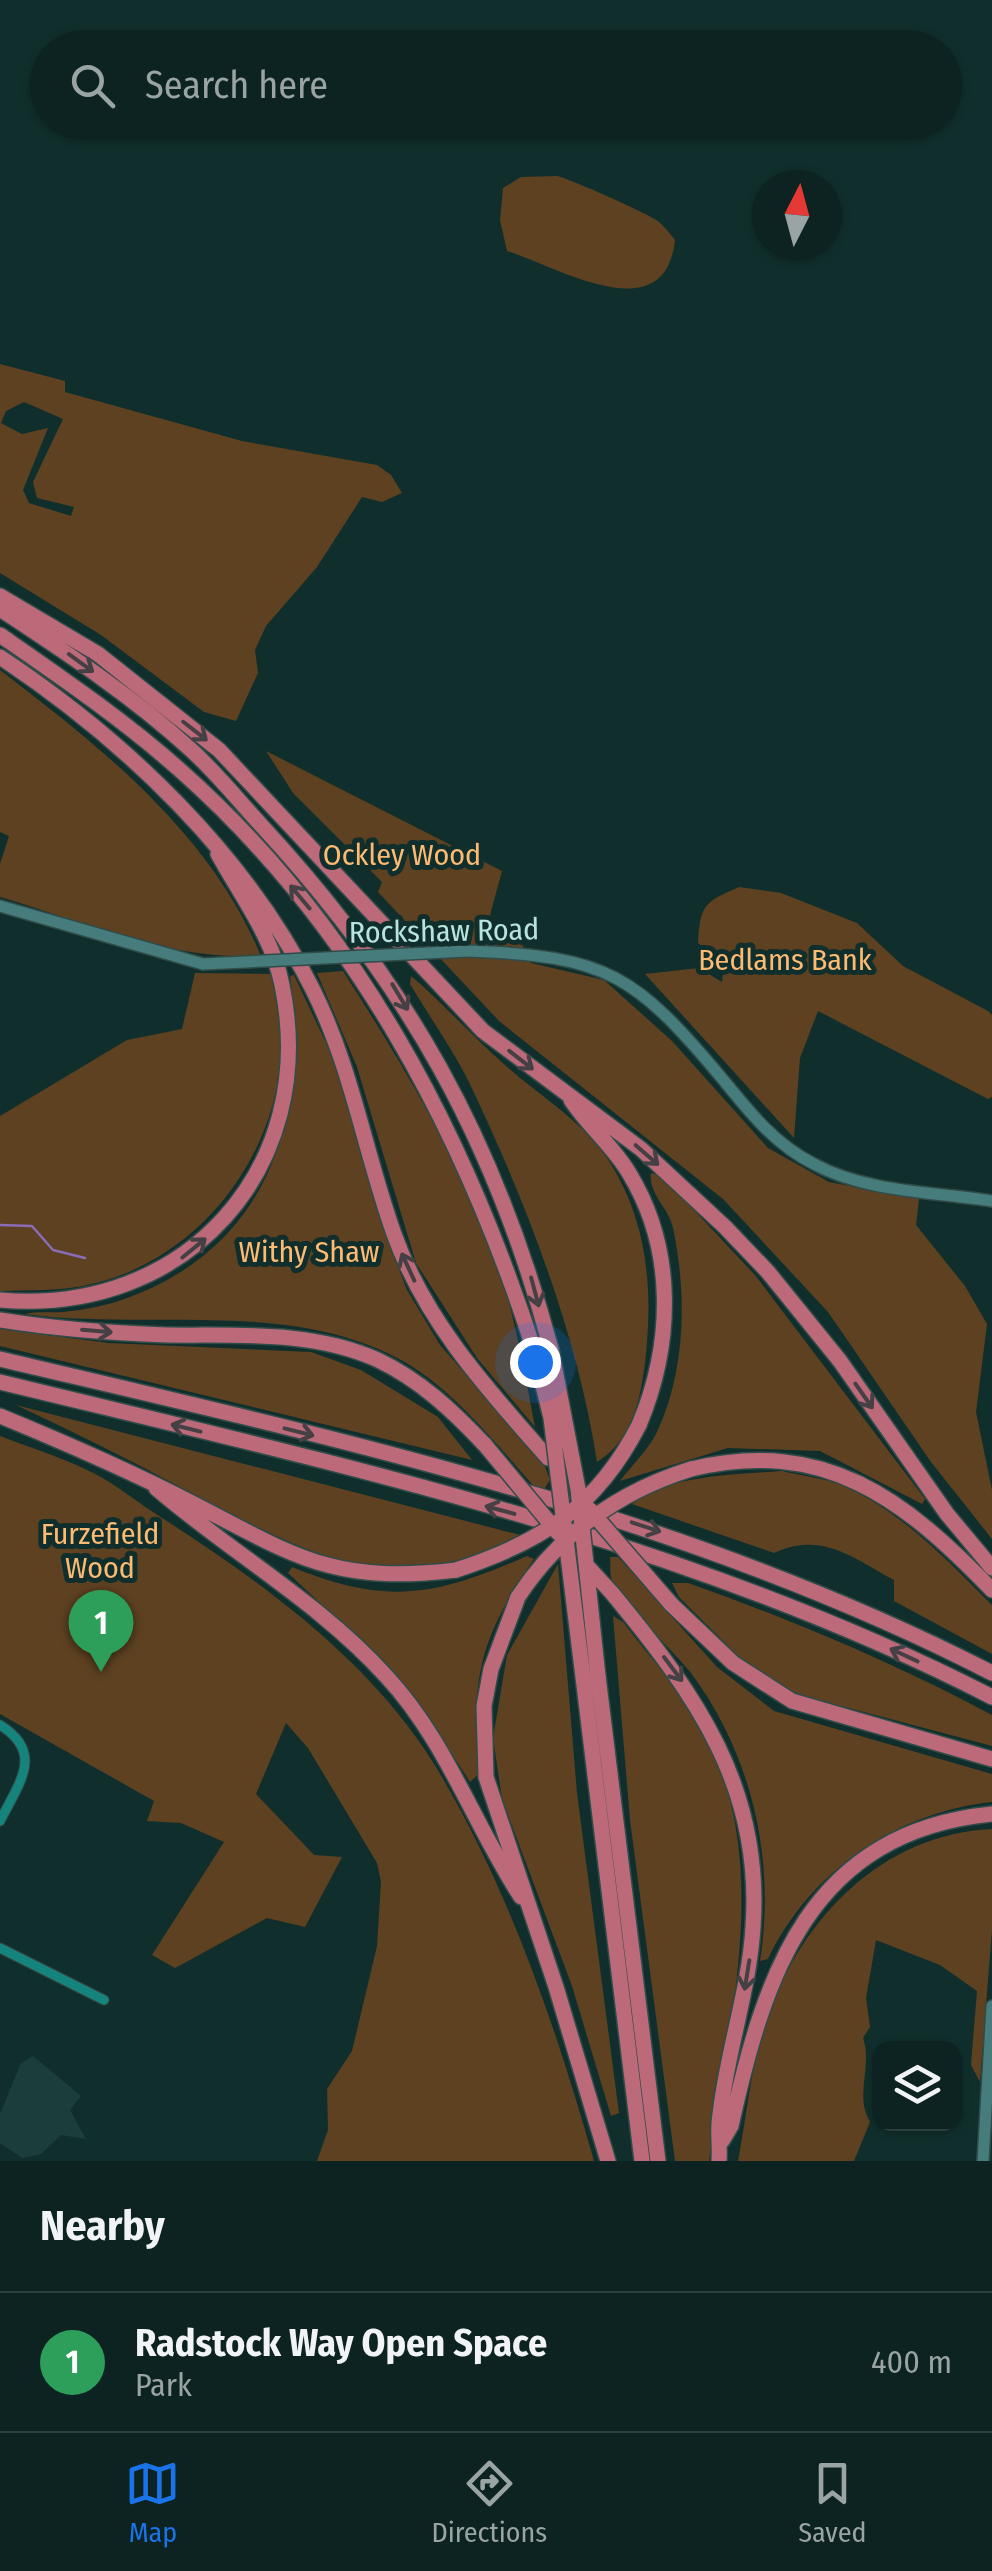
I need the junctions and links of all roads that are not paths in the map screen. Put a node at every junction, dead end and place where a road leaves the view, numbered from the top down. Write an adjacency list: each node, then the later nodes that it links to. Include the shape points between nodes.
1 (0, 596): 7 (highway, one-way to 7, via 98,654 219,750 446,994)
2 (0, 609): 11 (highway, one-way to 11, via 84,664 190,749 361,940 444,1069 480,1145 531,1275)
3 (0, 635): 11 (highway, one-way to 3, via 437,1105 392,1023 331,935 259,848 182,772)
4 (0, 657): 5 (highway, via 101,734)
5 (214, 846): 9 (highway, one-way to 5, via 74,1298 146,1278 209,1236 260,1168 284,1092 286,1010 268,943); 22 (highway, one-way to 5, bridge, via 792,1701 733,1663 671,1604 488,1390 418,1289 313,989 236,864)
6 (0, 906): 8 (street, Rockshaw Road, bridge, via 204,964 467,950 559,956 621,980 668,1018 783,1145 842,1178)
7 (569, 1097): 15 (highway, bridge, via 630,1175 664,1273 665,1330 656,1378 622,1458 592,1496 504,1554 456,1570 382,1576 267,1546); 16 (highway, one-way to 16, via 642,1149 768,1272)
8 (992, 1201)
9 (0, 1300)
10 (0, 1320): 29 (highway, one-way to 29, bridge, via 325,1343 404,1374 484,1445 612,1593 706,1717 745,1820 753,1931)
11 (542, 1351): 19 (highway, bridge)
12 (0, 1358): 18 (highway, one-way to 18, via 623,1520 828,1596)
13 (0, 1382): 20 (highway, one-way to 13, via 818,1617 640,1552 396,1482)
14 (0, 1416): 15 (highway)
15 (156, 1488): 25 (highway, via 274,1575 388,1678 435,1742)
16 (992, 1568)
17 (992, 1590): 25 (highway, bridge, via 900,1505 843,1476 781,1462 691,1469 595,1513 549,1554 518,1597 490,1669 483,1744 494,1808)
18 (992, 1673)
19 (591, 1677): 31 (highway, via 606,1894); 32 (highway)
20 (992, 1697)
21 (0, 1725): 24 (street, via 20,1738 26,1752 24,1775)
22 (992, 1759)
23 (992, 1814): 29 (highway, via 940,1824 893,1843 851,1871 812,1910 770,1981)
24 (0, 1821)
25 (526, 1905): 30 (highway)
26 (0, 1948): 27 (street)
27 (104, 2000)
28 (992, 2006): 33 (street)
29 (719, 2153)
30 (608, 2161)
31 (642, 2161)
32 (658, 2161)
33 (983, 2161)

